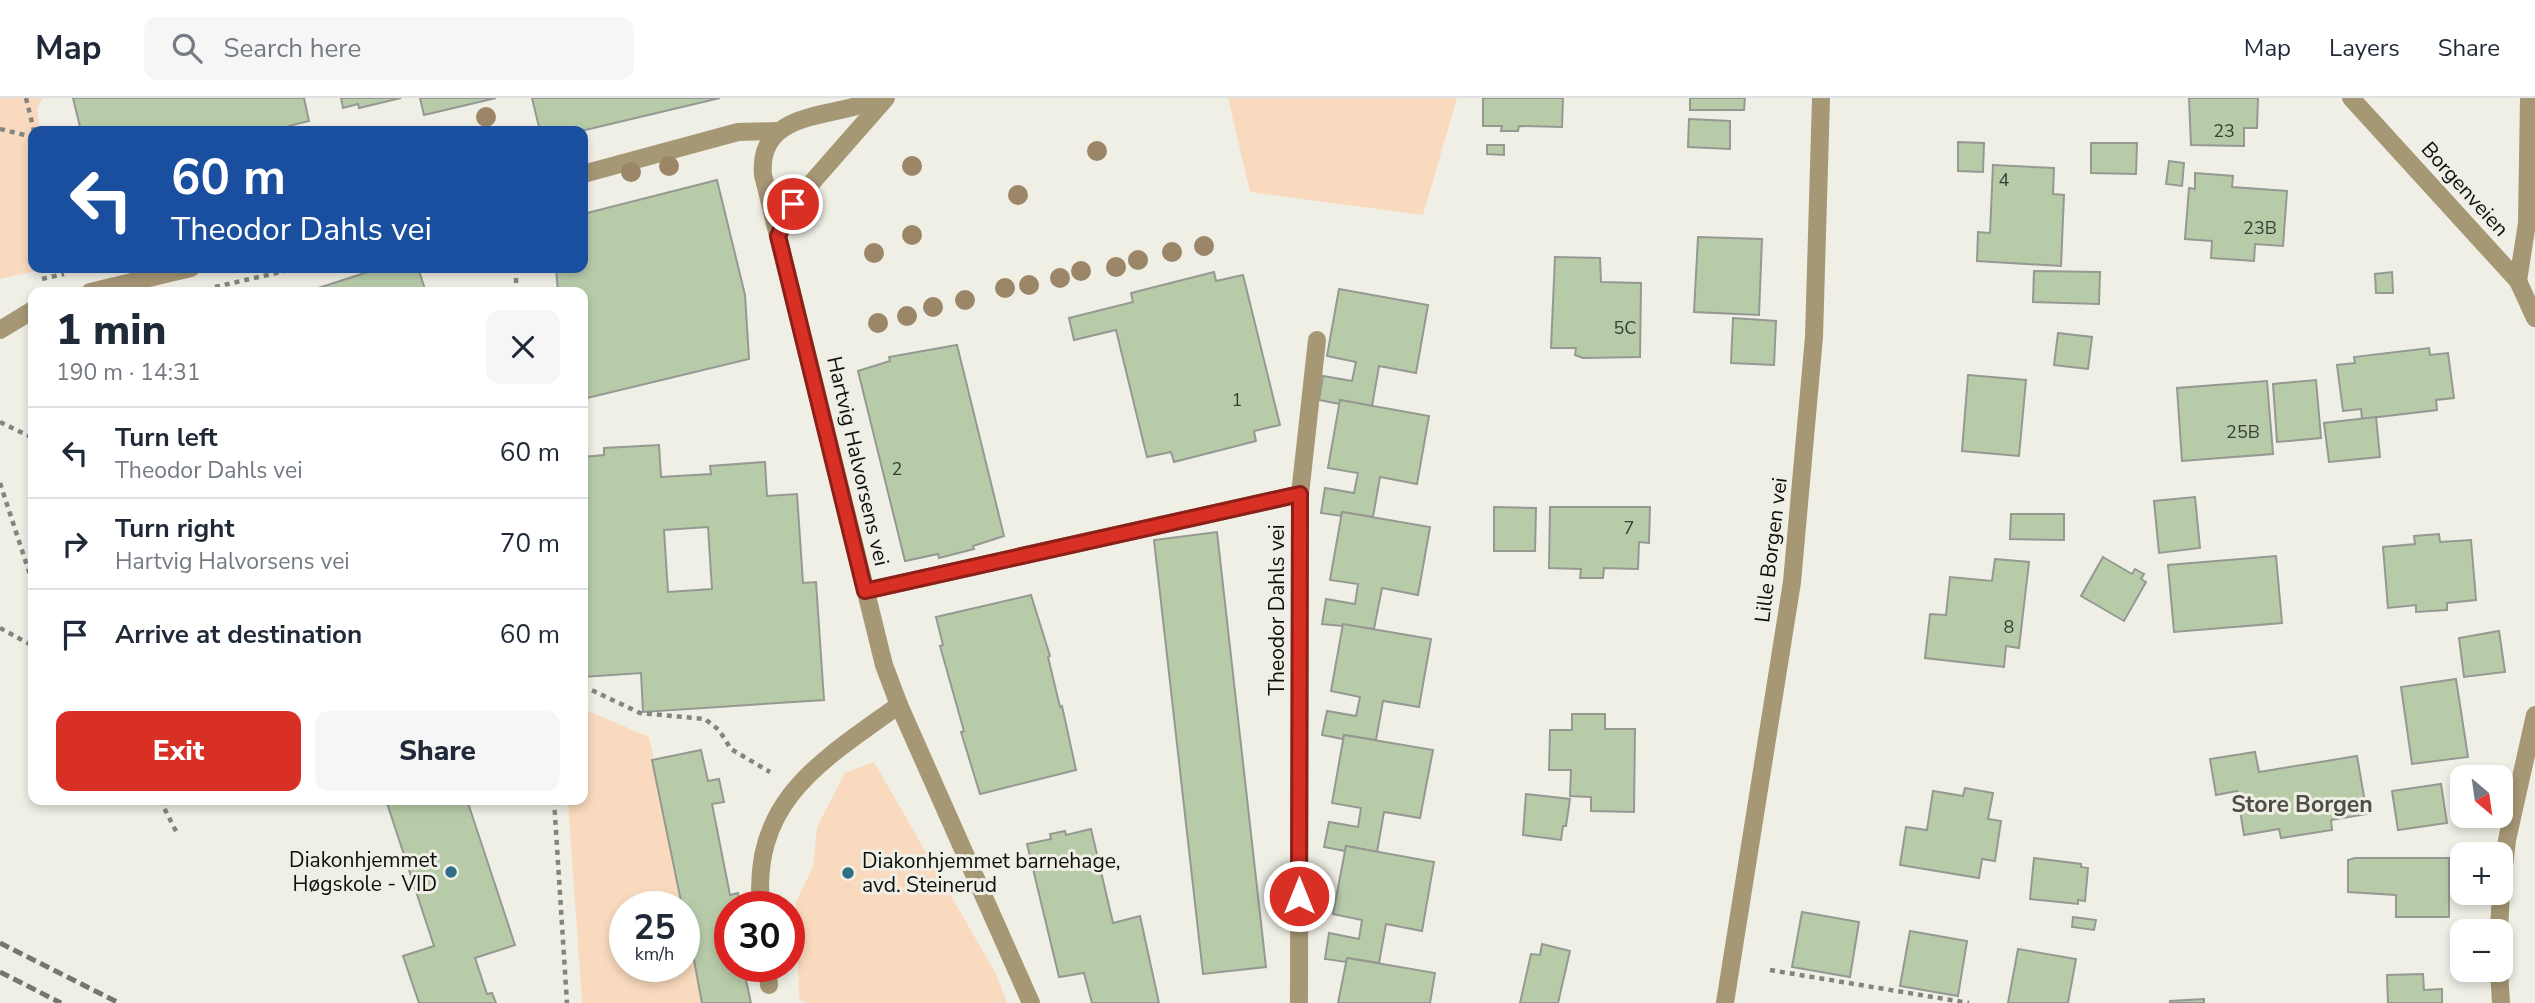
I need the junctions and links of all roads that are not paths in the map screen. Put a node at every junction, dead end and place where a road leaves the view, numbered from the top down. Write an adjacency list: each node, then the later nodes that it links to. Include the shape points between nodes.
1 (881, 98): 6 (street)
2 (886, 98): 8 (street, via 793,204)
3 (1821, 98): 27 (street, Lille Borgen vei, via 1814,337 1792,582)
4 (2351, 98): 10 (street, Borgenveien)
5 (2529, 98): 10 (street, via 2527,223)
6 (777, 131): 7 (street, via 738,132); 8 (street, Hartvig Halvorsens vei, via 761,156)
7 (588, 173)
8 (778, 236): 17 (street, Hartvig Halvorsens vei)
9 (170, 273): 11 (street)
10 (2518, 281): 13 (street, Borgenveien)
11 (111, 287)
12 (28, 313): 14 (street)
13 (2535, 318)
14 (0, 330)
15 (1317, 340): 16 (street)
16 (1300, 494): 17 (street, Theodor Dahls vei); 26 (street, Theodor Dahls vei)
17 (865, 591): 18 (street, Hartvig Halvorsens vei, via 873,631)
18 (899, 705): 21 (street, via 817,764 795,787 765,839); 25 (street, Hartvig Halvorsens vei)
19 (2535, 715): 20 (street)
20 (2507, 842)
21 (761, 891)
22 (769, 982): 24 (street)
23 (2500, 982): 28 (street)
24 (769, 985)
25 (1031, 1003)
26 (1299, 1003)
27 (1725, 1003)
28 (2501, 1003)

